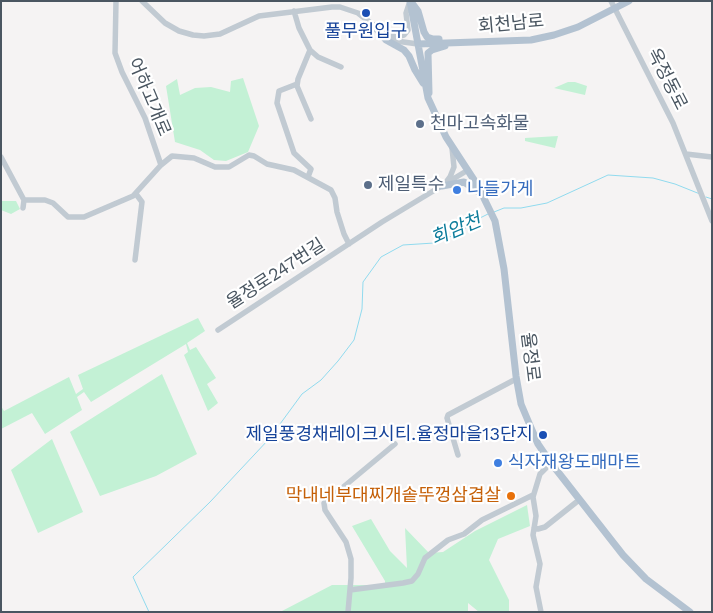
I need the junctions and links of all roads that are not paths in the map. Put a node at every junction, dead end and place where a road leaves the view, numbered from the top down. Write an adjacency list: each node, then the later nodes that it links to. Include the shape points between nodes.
1 (116, 1): 21 (street, 어하고개로, via 115,53 145,118)
2 (142, 1): 7 (street, via 172,27 204,36 225,33 259,16)
3 (410, 1): 8 (street, via 406,13 408,30 404,35 396,37); 9 (main road, via 427,36); 10 (main road)
4 (611, 1): 6 (street, 옥정동로)
5 (628, 1): 6 (main road, 회천남로)
6 (614, 9): 9 (main road, 회천남로, via 578,27 531,40); 18 (street, 옥정동로)
7 (294, 11): 8 (street, via 340,7 358,13); 11 (street)
8 (374, 26): 10 (street, via 396,41); 14 (main road, via 386,40 404,50)
9 (456, 43): 10 (main road, 회천남로); 15 (main road, via 428,53)
10 (418, 44): 14 (main road)
11 (310, 50): 12 (street); 13 (street)
12 (341, 67)
13 (297, 84): 16 (street); 23 (street, via 279,92 278,103 294,153 311,168)
14 (425, 86): 15 (main road, 율정로)
15 (428, 98): 17 (main road, 율정로)
16 (310, 119)
17 (452, 146): 22 (main road, 율정로); 24 (street, via 453,172)
18 (686, 154): 20 (street); 29 (street, 옥정동로)
19 (1, 157): 27 (street)
20 (712, 157)
21 (161, 165): 23 (street, 율정로247번길, via 172,156 194,158 215,167 229,167 250,155); 25 (street, 어하고개로)
22 (468, 170): 24 (street, 율정로247번길); 26 (main road, 율정로)
23 (308, 177): 30 (street, 율정로247번길, via 331,190)
24 (442, 186): 26 (main road, via 464,182); 30 (street, 율정로247번길)
25 (136, 194): 27 (street, 어하고개로, via 77,218 68,217 45,200); 31 (street, via 142,202)
26 (483, 195): 33 (main road, 율정로, via 494,221 504,269)
27 (24, 200): 28 (street)
28 (23, 208)
29 (712, 221)
30 (349, 244): 32 (street, 율정로247번길)
31 (136, 260)
32 (218, 330)
33 (516, 379): 35 (street, via 448,414); 36 (main road, 율정로, via 525,414 538,444)
34 (394, 444): 40 (street, via 324,503 325,510 346,542 351,559)
35 (458, 455)
36 (551, 463): 37 (street, via 540,474); 38 (main road, 율정로)
37 (533, 495): 39 (street); 40 (street, via 448,540 425,558 412,581)
38 (579, 500): 39 (street, via 545,527); 43 (main road, 율정로, via 636,570)
39 (534, 528): 42 (street, via 540,564 537,596)
40 (350, 590): 41 (street)
41 (348, 612)
42 (541, 612)
43 (690, 612)

